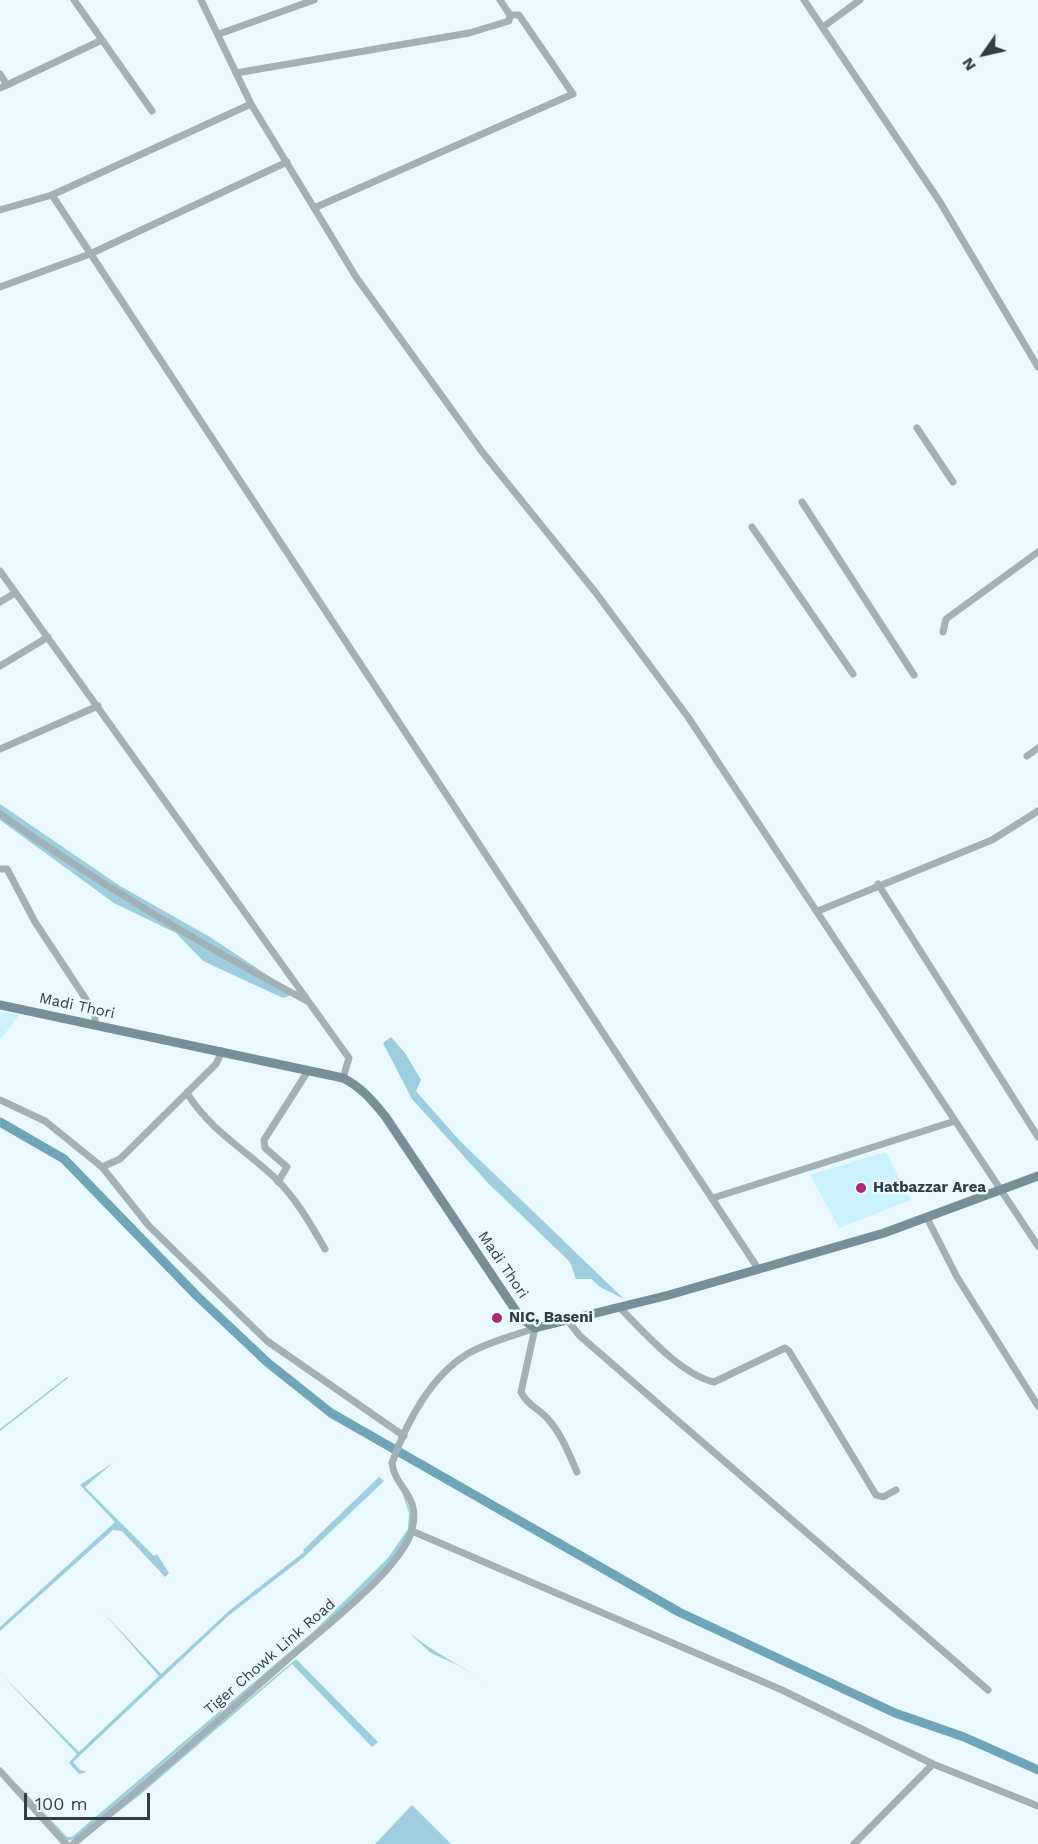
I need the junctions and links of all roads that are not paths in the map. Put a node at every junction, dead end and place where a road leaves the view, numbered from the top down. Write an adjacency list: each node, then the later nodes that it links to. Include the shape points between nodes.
1 (74, 0): 10 (street)
2 (201, 0): 9 (street)
3 (314, 0): 9 (street)
4 (500, 0): 7 (street)
5 (804, 0): 8 (street)
6 (860, 0): 8 (street)
7 (510, 15): 11 (street, via 509,21 469,33); 18 (street, via 519,15 573,94)
8 (824, 27): 22 (street, via 940,202)
9 (219, 34): 11 (street)
10 (102, 40): 13 (street); 15 (street)
11 (236, 73): 14 (street)
12 (0, 74): 13 (street)
13 (3, 86)
14 (251, 104): 16 (street); 17 (street)
15 (152, 111)
16 (286, 162): 18 (street); 20 (street)
17 (52, 195): 19 (street); 20 (street)
18 (314, 208): 44 (street, via 356,277 483,453 596,593 688,717)
19 (0, 210)
20 (90, 254): 21 (street); 59 (street)
21 (0, 287)
22 (1038, 367)
23 (917, 428): 24 (street)
24 (953, 482)
25 (802, 502): 35 (street)
26 (752, 527): 34 (street)
27 (1038, 552): 31 (street, via 946,619)
28 (0, 571): 29 (street)
29 (15, 593): 30 (street); 32 (street)
30 (0, 602)
31 (942, 632)
32 (48, 638): 33 (street); 36 (street)
33 (0, 666)
34 (854, 674)
35 (914, 675)
36 (98, 706): 38 (street); 45 (street)
37 (1038, 748): 39 (street)
38 (0, 749)
39 (1027, 756)
40 (1038, 811): 43 (street, via 992,840)
41 (0, 814): 45 (street, via 110,889)
42 (0, 869): 47 (street, via 7,870 35,922 95,1013)
43 (878, 884): 44 (street); 54 (street)
44 (818, 911): 53 (street)
45 (310, 1003): 50 (street, via 348,1058)
46 (0, 1005): 47 (main road, Madi Thori)
47 (95, 1026): 48 (main road, Madi Thori)
48 (222, 1052): 49 (main road, Madi Thori); 51 (street, via 216,1064)
49 (308, 1071): 50 (main road, Madi Thori); 57 (street, via 264,1140 265,1148 287,1167)
50 (343, 1078): 66 (main road, Madi Thori, via 362,1089 385,1116 520,1317)
51 (187, 1093): 55 (street, via 120,1159); 57 (street, via 203,1117)
52 (0, 1100): 55 (street, via 45,1121)
53 (955, 1121): 58 (street); 59 (street)
54 (1038, 1137)
55 (102, 1167): 68 (street, via 149,1226 267,1341)
56 (1038, 1176): 58 (main road)
57 (278, 1182): 62 (street, via 301,1208)
58 (1001, 1191): 60 (main road); 61 (street)
59 (713, 1198): 63 (street)
60 (927, 1218): 63 (main road); 67 (street, via 966,1293)
61 (1038, 1246)
62 (325, 1250)
63 (759, 1270): 64 (main road)
64 (620, 1308): 65 (main road); 70 (street, via 692,1372 714,1382 784,1348 876,1495 883,1497)
65 (568, 1321): 66 (main road); 72 (street, via 579,1336)
66 (535, 1328): 68 (street, via 460,1359 430,1389); 69 (street, via 521,1392 556,1428)
67 (1038, 1406)
68 (404, 1436): 71 (street, via 393,1468 413,1503)
69 (577, 1472)
70 (896, 1490)
71 (412, 1531): 73 (street, via 782,1690); 77 (street, Tiger Chowk Link Road, via 400,1553 351,1603)
72 (988, 1690)
73 (933, 1764): 75 (street); 78 (street)
74 (0, 1772): 76 (street)
75 (1038, 1806)
76 (66, 1844)
77 (73, 1844)
78 (854, 1844)

